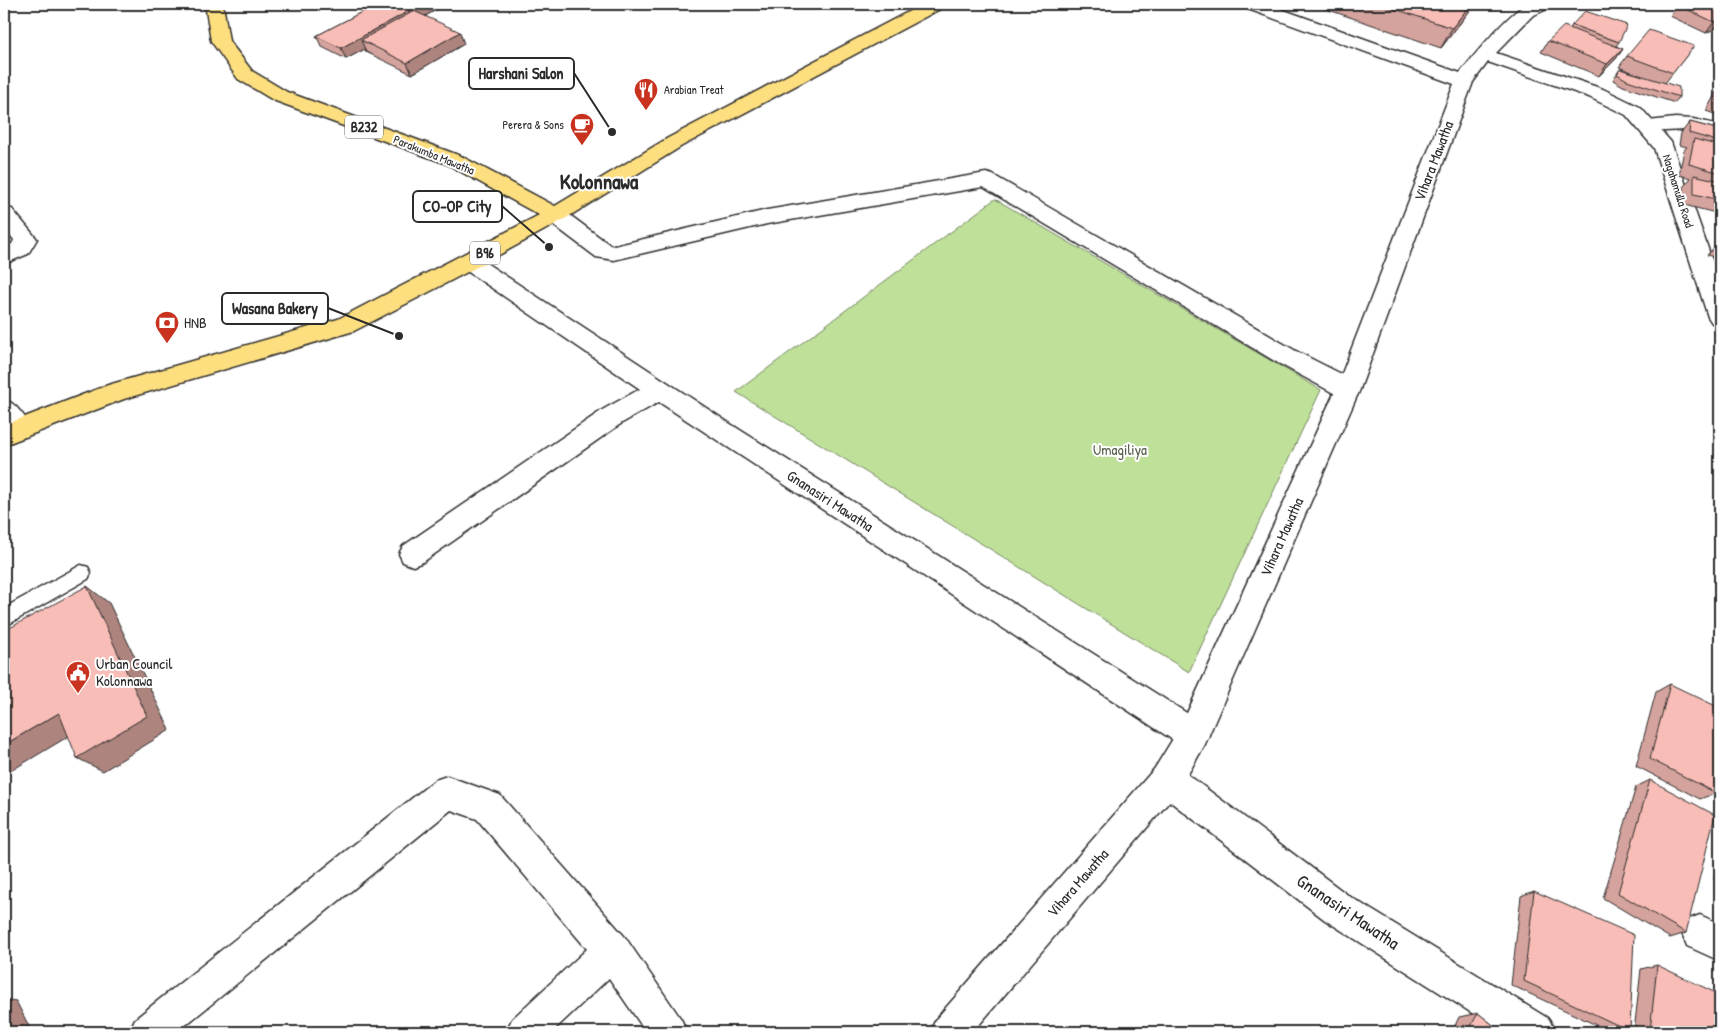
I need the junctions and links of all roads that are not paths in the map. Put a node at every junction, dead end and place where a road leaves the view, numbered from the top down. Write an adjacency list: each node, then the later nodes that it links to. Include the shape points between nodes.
1 (214, 4): 10 (main road, Parakumba Mawatha / B232, via 220,41 245,75 280,96 454,160)
2 (936, 4): 10 (main road, B96, via 674,142)
3 (1251, 4): 6 (street)
4 (1543, 4): 5 (street, Vihara Mawatha, via 1526,12)
5 (1484, 55): 6 (street, Vihara Mawatha); 7 (street, Nagahamulla Road, via 1596,92 1634,112)
6 (1464, 81): 15 (street, Vihara Mawatha)
7 (1647, 126): 8 (street, via 1669,122); 13 (street, Nagahamulla Road, via 1664,146)
8 (1720, 130)
9 (4, 214): 11 (street, via 26,239 20,249)
10 (555, 215): 12 (main road, B96); 15 (street, via 604,252 614,253 767,217 986,180 1286,357)
11 (4, 256)
12 (469, 262): 14 (street, Gnanasiri Mawatha); 17 (main road, B96, via 346,324 117,392)
13 (1720, 317)
14 (660, 389): 18 (street, via 613,416); 21 (street, Gnanasiri Mawatha)
15 (1348, 389): 21 (street, Vihara Mawatha)
16 (4, 409): 17 (street)
17 (12, 432)
18 (413, 554)
19 (82, 573): 20 (lane)
20 (4, 618)
21 (1193, 735): 22 (street, Vihara Mawatha)
22 (1167, 780): 27 (street, Vihara Mawatha); 28 (street, Gnanasiri Mawatha, via 1337,908)
23 (612, 950): 24 (street, via 488,807 447,792); 25 (street); 26 (street)
24 (148, 1032)
25 (525, 1032)
26 (668, 1032)
27 (949, 1032)
28 (1536, 1032)

